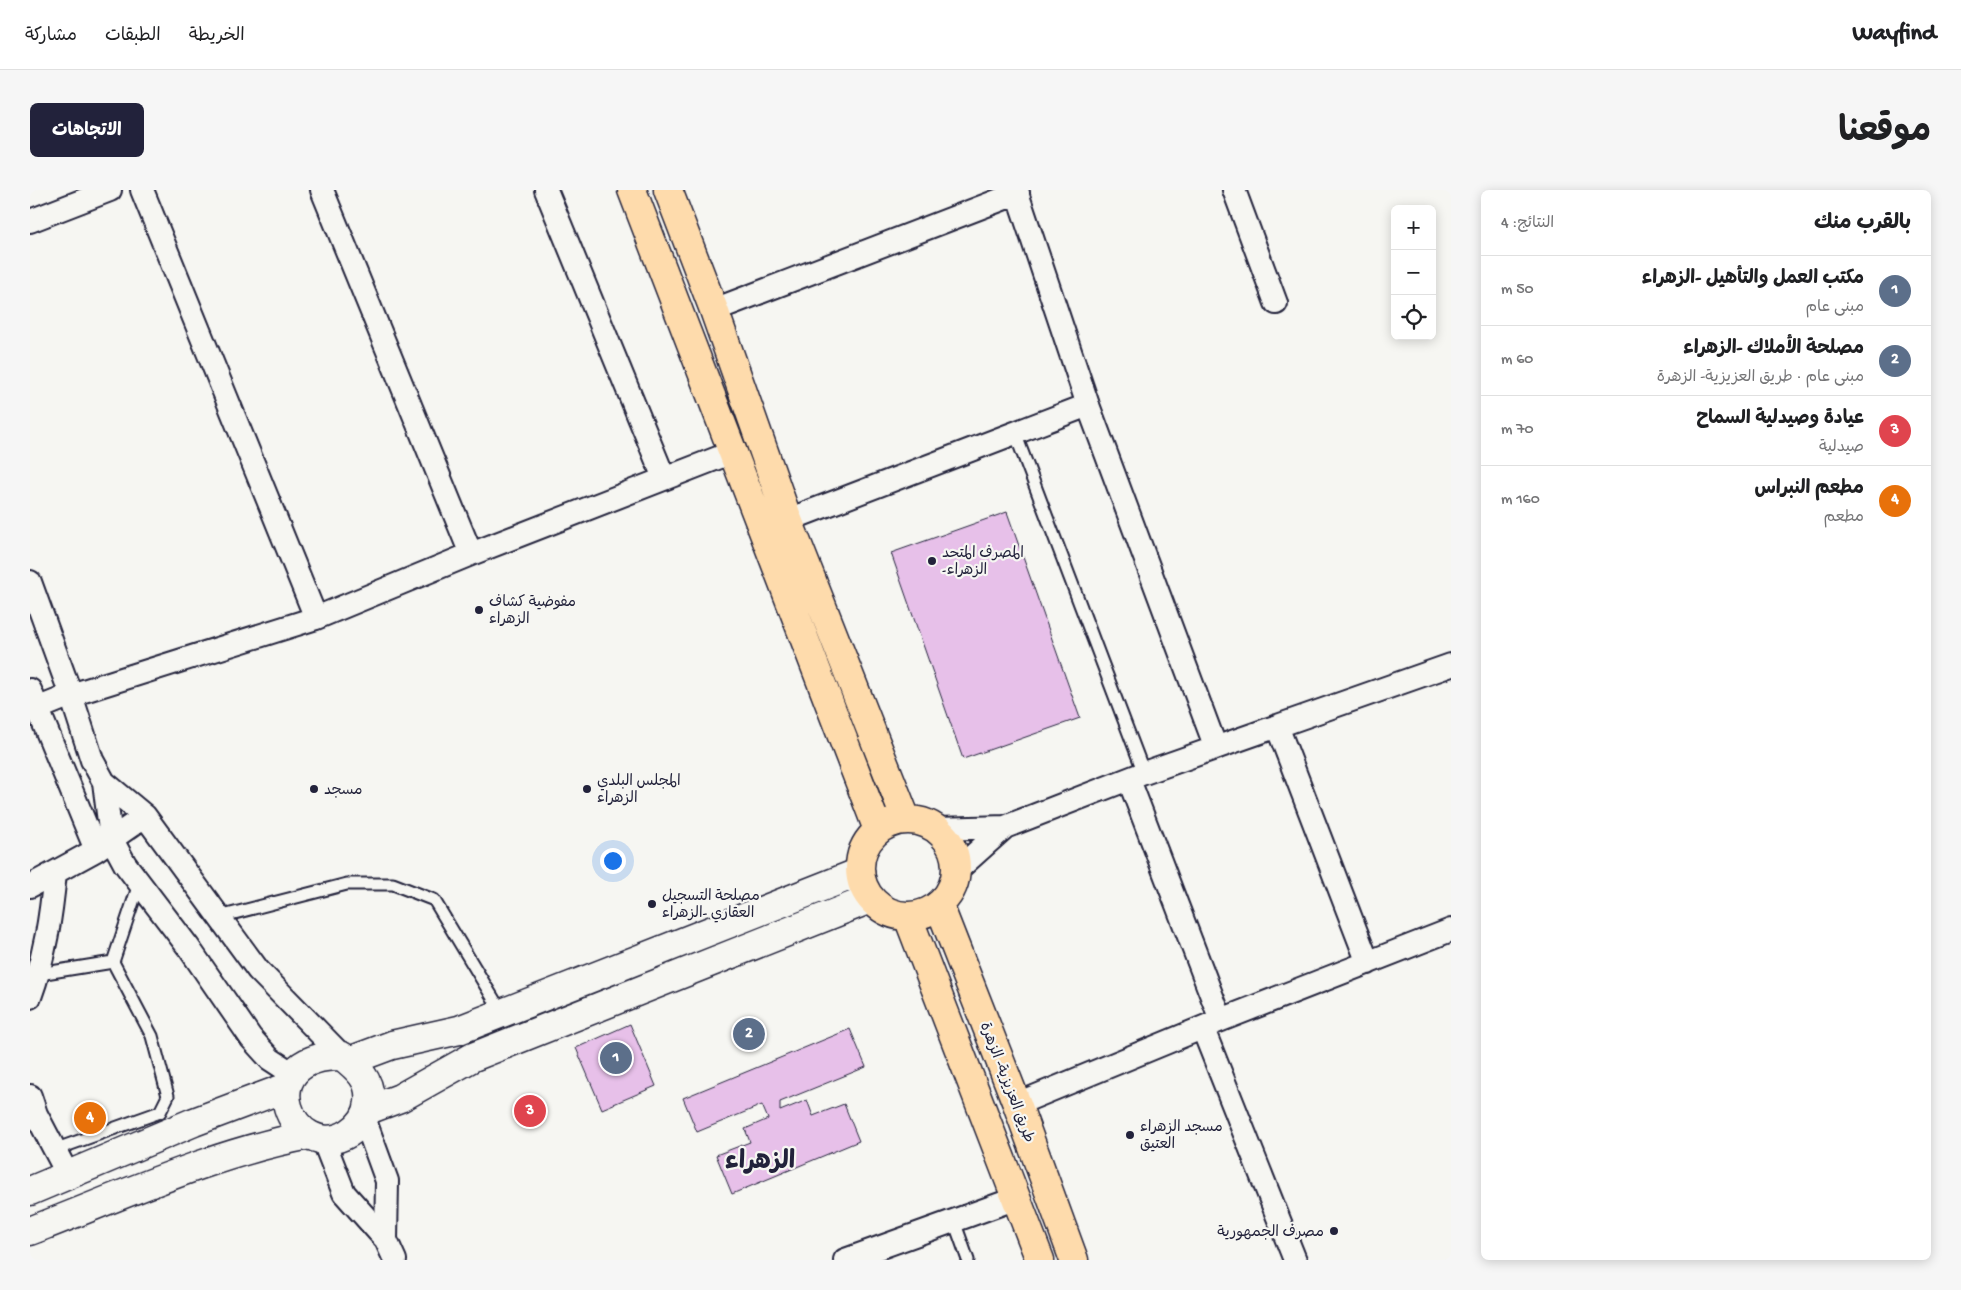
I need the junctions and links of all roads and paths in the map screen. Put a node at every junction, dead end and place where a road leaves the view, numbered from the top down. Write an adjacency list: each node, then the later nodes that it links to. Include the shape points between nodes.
1 (110, 190): 9 (street)
2 (142, 190): 20 (street)
3 (322, 190): 17 (street)
4 (546, 190): 15 (street)
5 (632, 190): 14 (main road)
6 (668, 190): 11 (main road)
7 (1234, 190): 10 (street)
8 (1017, 192): 11 (street); 12 (street)
9 (30, 221)
10 (1276, 303)
11 (714, 310): 16 (main road)
12 (1088, 405): 13 (street); 25 (street)
13 (1015, 433): 16 (street); 26 (lane)
14 (733, 452): 15 (street); 32 (main road)
15 (664, 478): 17 (street)
16 (788, 520): 29 (main road)
17 (471, 554): 20 (street)
18 (30, 582): 19 (street)
19 (35, 609): 22 (street)
20 (316, 618): 22 (street)
21 (1451, 665): 24 (street)
22 (72, 695): 23 (street); 27 (street, via 92,760)
23 (35, 699): 33 (street)
24 (1277, 726): 25 (street); 45 (street)
25 (1216, 748): 26 (street)
26 (1137, 776): 30 (street); 49 (street)
27 (104, 782): 28 (street); 33 (street)
28 (145, 816): 33 (street); 41 (street)
29 (906, 819): 31 (main road); 32 (main road, via 891,822)
30 (1005, 827): 31 (street); 34 (street)
31 (937, 829): 34 (main road, via 948,840 955,855)
32 (878, 830): 35 (main road, via 864,849)
33 (104, 844): 36 (street); 37 (street)
34 (956, 871): 40 (main road, via 951,890)
35 (860, 872): 39 (main road); 48 (street)
36 (55, 873): 38 (street); 46 (street, via 50,925)
37 (139, 884): 44 (lane); 51 (street, via 189,948 251,1038)
38 (30, 886)
39 (870, 899): 42 (main road, via 887,912); 54 (street, via 473,1057)
40 (939, 905): 42 (main road, via 925,914); 53 (main road, طريق العزيزية- الزهرة)
41 (219, 916): 48 (lane, via 347,884 393,884 434,900); 50 (street, via 258,970)
42 (908, 916): 59 (main road)
43 (1451, 930): 45 (street)
44 (113, 962): 46 (lane); 56 (lane, via 152,1036 168,1096 160,1112)
45 (1368, 963): 49 (street)
46 (38, 974): 47 (street)
47 (30, 997)
48 (502, 1014): 50 (street, via 460,1030)
49 (1212, 1024): 53 (street); 67 (street)
50 (345, 1058): 51 (street, via 307,1060); 54 (street, via 367,1082 370,1101)
51 (290, 1081): 55 (street, via 286,1097 290,1115 302,1130); 57 (street)
52 (30, 1096): 56 (street)
53 (1018, 1104): 66 (main road, طريق العزيزية- الزهرة)
54 (366, 1114): 55 (street, via 358,1126 342,1137); 62 (street, via 387,1181)
55 (317, 1137): 61 (street, via 278,1141 205,1164); 62 (street, via 344,1193)
56 (54, 1150): 57 (street)
57 (69, 1177): 58 (street)
58 (30, 1191)
59 (1017, 1198): 60 (street); 65 (main road)
60 (954, 1221): 63 (street); 64 (lane)
61 (30, 1230)
62 (390, 1250)
63 (846, 1260)
64 (968, 1260)
65 (1040, 1260)
66 (1074, 1260)
67 (1295, 1260)

